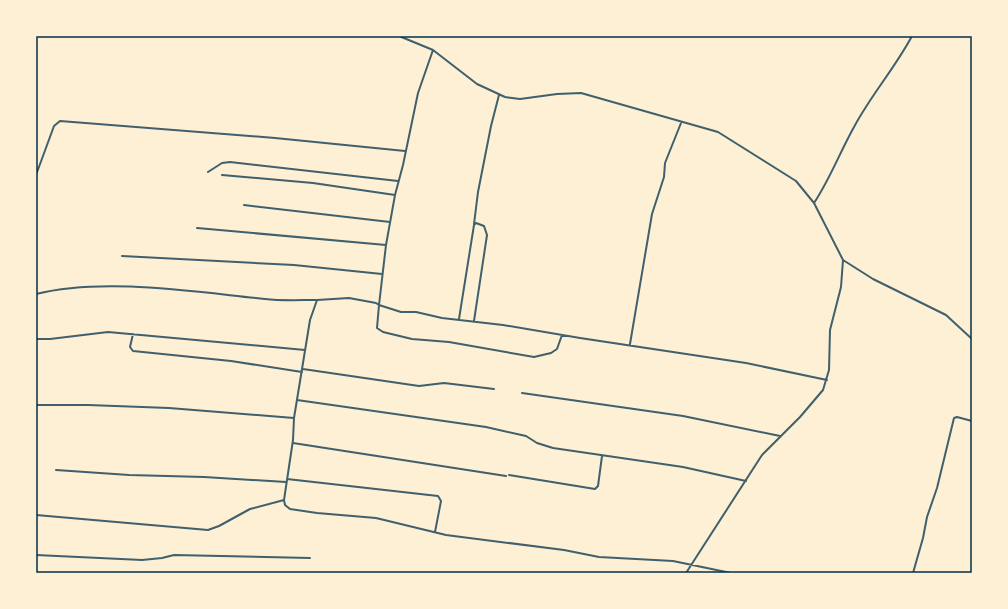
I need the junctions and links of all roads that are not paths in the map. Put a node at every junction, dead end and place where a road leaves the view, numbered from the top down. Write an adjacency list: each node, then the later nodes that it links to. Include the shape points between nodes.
1 (398, 36): 3 (street)
2 (912, 36): 12 (street, via 854,127 825,187)
3 (433, 50): 4 (street, via 477,84); 6 (street, via 419,88)
4 (499, 95): 5 (street, via 520,99 581,93); 15 (street, via 478,192)
5 (681, 123): 12 (street, via 718,132 796,181); 30 (street, via 665,163 664,177 652,214)
6 (405, 151): 8 (street, via 275,138 60,122 54,126); 10 (street)
7 (208, 172): 10 (street, via 222,163 230,162)
8 (36, 175)
9 (222, 175): 11 (street, via 313,183)
10 (398, 181): 11 (street)
11 (395, 195): 14 (street)
12 (814, 203): 19 (street)
13 (244, 205): 14 (street)
14 (390, 222): 17 (street)
15 (474, 224): 24 (street); 25 (street, via 481,224 488,233)
16 (197, 228): 17 (street)
17 (386, 245): 20 (street)
18 (122, 256): 20 (street, via 294,265)
19 (843, 260): 29 (street, via 941,313); 33 (street, via 841,287 830,330)
20 (382, 274): 23 (street)
21 (36, 294): 22 (street, via 69,287 126,287 267,300)
22 (317, 300): 23 (street, via 349,298); 31 (street, via 310,320)
23 (379, 305): 24 (street, via 401,312 416,312); 27 (street, via 379,330 412,339 450,342 534,357 551,353 557,348)
24 (459, 320): 25 (street)
25 (474, 322): 27 (street)
26 (133, 334): 28 (street, via 104,331); 31 (street); 32 (street, via 130,347 134,351)
27 (562, 335): 30 (street)
28 (36, 339)
29 (972, 339)
30 (630, 345): 33 (street, via 746,363)
31 (306, 350): 32 (street)
32 (302, 370): 34 (street, via 419,386 444,383); 36 (street)
33 (826, 380): 40 (street, via 817,399)
34 (494, 390)
35 (522, 393): 40 (street, via 683,416)
36 (297, 400): 38 (street); 42 (street, via 486,427 526,436 553,448)
37 (36, 405): 38 (street, via 154,407)
38 (294, 418): 41 (street)
39 (972, 421): 57 (street, via 957,417 953,420)
40 (780, 436): 47 (street, via 762,455)
41 (293, 443): 45 (street); 46 (street)
42 (602, 456): 44 (street, via 598,486 595,489); 47 (street, via 683,467)
43 (56, 470): 48 (street)
44 (509, 475)
45 (506, 476)
46 (287, 478): 48 (street); 51 (street, via 438,496 441,501)
47 (746, 481): 54 (street)
48 (286, 482): 49 (street)
49 (284, 500): 50 (street, via 250,509 208,530); 51 (street, via 290,509 376,518)
50 (36, 515)
51 (435, 532): 54 (street, via 591,556 673,561)
52 (36, 555): 53 (street, via 142,560 174,555)
53 (310, 558)
54 (691, 565): 55 (street); 56 (street)
55 (686, 573)
56 (731, 573)
57 (913, 573)

